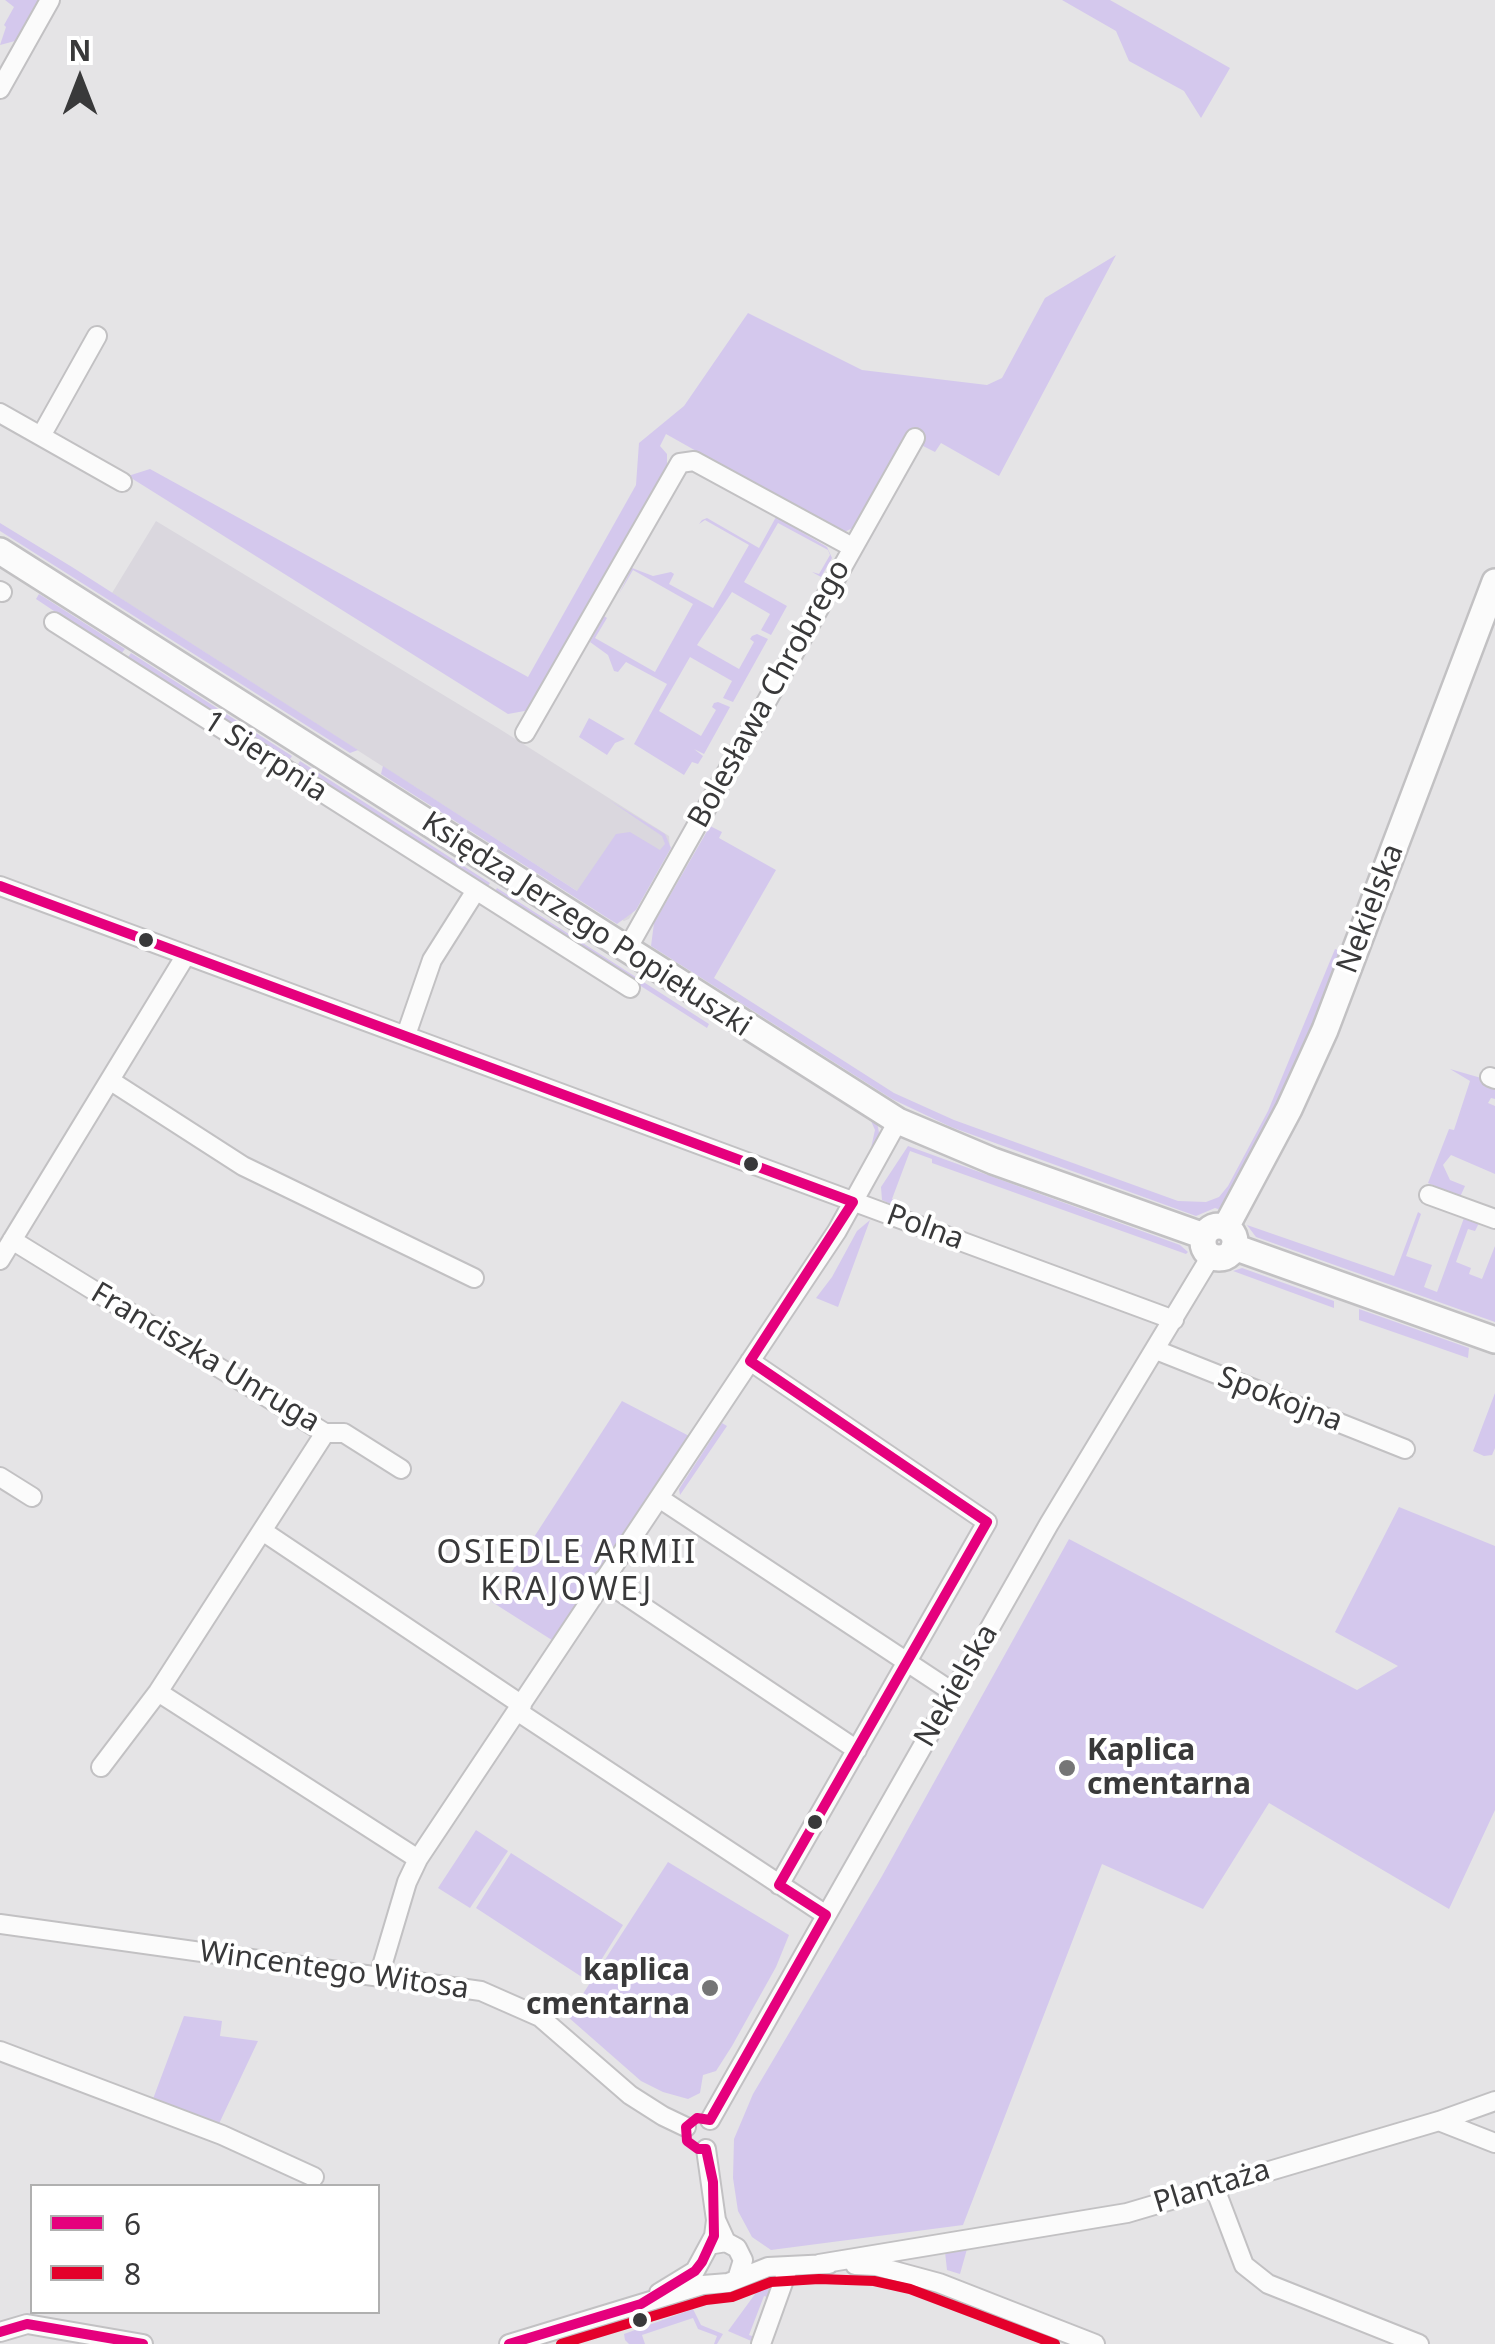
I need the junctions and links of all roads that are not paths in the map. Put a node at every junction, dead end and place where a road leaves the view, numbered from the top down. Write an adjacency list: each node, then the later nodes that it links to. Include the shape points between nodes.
1 (50, 0): 2 (street)
2 (7, 61): 3 (street)
3 (0, 89)
4 (97, 336): 6 (street)
5 (0, 413): 6 (street)
6 (41, 436): 8 (street)
7 (915, 438): 9 (street, Bolesława Chrobrego)
8 (122, 482)
9 (852, 547): 13 (street, via 684,461); 16 (street, Bolesława Chrobrego)
10 (0, 551): 16 (street, Księdza Jerzego Popiełuszki)
11 (1495, 582): 26 (street, Nekielska, via 1325,1030)
12 (54, 622): 15 (street, 1 Sierpnia)
13 (525, 732)
14 (0, 886): 17 (street, Polna)
15 (475, 892): 18 (street, 1 Sierpnia); 19 (street, via 432,960)
16 (626, 950): 21 (street, Księdza Jerzego Popiełuszki)
17 (186, 954): 19 (street, Polna); 20 (street)
18 (630, 988)
19 (406, 1036): 23 (street, Polna)
20 (111, 1081): 25 (street); 28 (street, via 243,1166)
21 (898, 1121): 23 (street); 26 (street, Księdza Jerzego Popiełuszki)
22 (1429, 1196): 24 (street)
23 (854, 1202): 29 (street, Polna); 32 (street)
24 (1495, 1219)
25 (12, 1240): 27 (street); 33 (street, Franciszka Unruga)
26 (1219, 1241): 29 (street, Nekielska); 30 (street, Księdza Jerzego Popiełuszki)
27 (0, 1260)
28 (474, 1278)
29 (1174, 1320): 31 (street, Nekielska)
30 (1495, 1340)
31 (1156, 1350): 34 (street, Spokojna); 43 (street, Nekielska)
32 (750, 1361): 38 (street); 41 (street, via 987,1522)
33 (325, 1433): 35 (street, Franciszka Unruga, via 344,1433); 39 (street)
34 (1406, 1449)
35 (401, 1469)
36 (0, 1477): 37 (street)
37 (32, 1497)
38 (659, 1498): 40 (street); 41 (street)
39 (264, 1532): 42 (street); 44 (street)
40 (603, 1580): 44 (street); 45 (street)
41 (906, 1663): 43 (street); 45 (street)
42 (158, 1692): 46 (street); 47 (street)
43 (954, 1693): 49 (street, Nekielska)
44 (519, 1708): 47 (street); 48 (street)
45 (857, 1750): 48 (street)
46 (102, 1767)
47 (418, 1859): 51 (street)
48 (779, 1885): 49 (street)
49 (826, 1915): 54 (street, Nekielska)
50 (0, 1924): 51 (street, Wincentego Witosa)
51 (379, 1976): 56 (street, Wincentego Witosa, via 481,1991 540,2017 630,2095)
52 (0, 2051): 59 (street)
53 (1495, 2101): 55 (street, Plantaża)
54 (710, 2120): 56 (street, via 697,2118); 58 (street, via 717,2132)
55 (1439, 2120): 57 (street); 60 (street, Plantaża)
56 (686, 2127): 58 (street, via 687,2141)
57 (1495, 2143)
58 (706, 2149): 62 (street, via 716,2220)
59 (314, 2177)
60 (1214, 2186): 61 (street, Plantaża, via 1127,2213); 76 (street, via 1244,2264 1268,2284)
61 (923, 2247): 63 (street, Plantaża); 66 (street)
62 (712, 2250): 65 (street, via 737,2248); 67 (street, via 705,2274); 68 (street, via 695,2272)
63 (819, 2264): 64 (street); 66 (street)
64 (789, 2266): 65 (street); 74 (street)
65 (741, 2268): 67 (street, via 728,2283)
66 (914, 2275): 75 (street)
67 (715, 2282): 68 (street)
68 (641, 2304): 73 (street)
69 (0, 2317): 70 (street)
70 (27, 2324): 71 (street); 72 (street)
71 (0, 2332)
72 (143, 2344)
73 (510, 2344)
74 (762, 2344)
75 (1096, 2344)
76 (1420, 2344)

